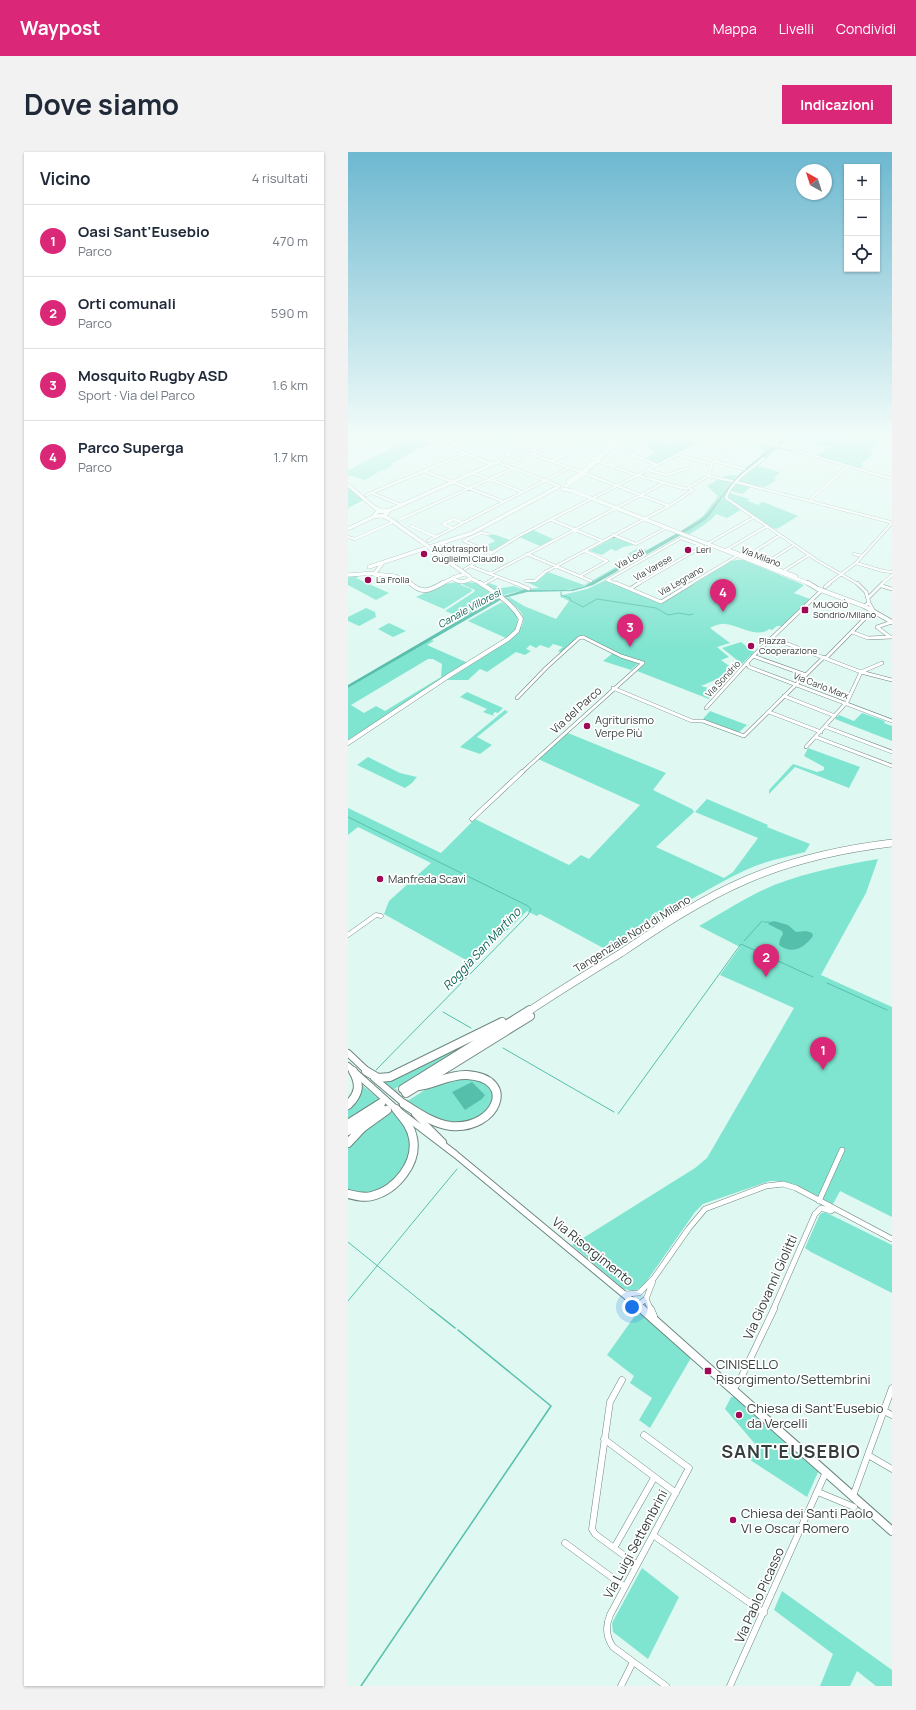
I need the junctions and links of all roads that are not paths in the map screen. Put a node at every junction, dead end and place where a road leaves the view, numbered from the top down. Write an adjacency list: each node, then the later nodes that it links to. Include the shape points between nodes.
1 (372, 506): 12 (street)
2 (400, 506): 14 (street)
3 (431, 506): 18 (street)
4 (493, 506): 20 (street)
5 (525, 506): 47 (main road, via 474,532)
6 (578, 506): 19 (street)
7 (610, 506): 13 (street, Via Milano)
8 (621, 506): 13 (street)
9 (669, 506): 17 (street)
10 (737, 506): 16 (street)
11 (826, 506): 21 (street)
12 (375, 508): 14 (street); 15 (street)
13 (616, 508): 17 (street, Via Milano); 28 (street)
14 (387, 513): 15 (street); 15 (street); 50 (street, bridge)
15 (377, 515): 27 (street)
16 (754, 518): 24 (street); 36 (street, Via Varese)
17 (643, 519): 26 (street, Via Milano); 30 (street)
18 (399, 520)
19 (552, 520): 28 (street); 40 (street)
20 (463, 523): 25 (street); 25 (street, via 454,519 443,524)
21 (891, 523): 46 (street, Via Sondrio)
22 (391, 524): 32 (street, via 357,539)
23 (411, 526): 33 (street)
24 (767, 526): 31 (street); 38 (street)
25 (452, 528): 33 (street)
26 (666, 528): 30 (street, via 636,544); 36 (street, Via Milano)
27 (348, 529)
28 (575, 530): 35 (street); 41 (street)
29 (488, 534): 40 (street, via 481,533 464,541)
30 (613, 535): 35 (street)
31 (780, 535): 37 (street); 45 (street)
32 (348, 537)
33 (436, 537): 34 (street)
34 (428, 541)
35 (602, 541): 39 (street)
36 (705, 545): 38 (street, Via Milano); 77 (street, Via Varese); 77 (street, Via Lodi, via 681,538 607,580)
37 (794, 545): 43 (street); 49 (street)
38 (726, 550): 44 (street, Via Milano); 45 (street, Via Milano)
39 (585, 551): 52 (street); 67 (street, via 607,561)
40 (492, 553): 51 (street)
41 (527, 554): 52 (street); 63 (street)
42 (854, 554): 46 (street)
43 (809, 555): 57 (street); 64 (street)
44 (737, 556): 57 (street, Via Milano); 77 (street, Via Legnano, via 661,602)
45 (746, 556): 49 (street, Via Milano)
46 (862, 556): 48 (street, Via Sondrio)
47 (385, 562): 53 (main road); 55 (main road)
48 (856, 562): 58 (street); 64 (street, Via Sondrio)
49 (764, 564): 57 (street, Via Milano)
50 (454, 566): 56 (street); 62 (street, via 458,570)
51 (470, 566): 56 (street); 63 (street)
52 (556, 566): 67 (street); 72 (street, via 535,581)
53 (369, 567): 54 (main road); 55 (main road)
54 (364, 569): 59 (main road, via 363,572); 65 (main road)
55 (378, 569): 60 (main road); 61 (street)
56 (465, 571): 62 (street); 71 (street, via 469,575)
57 (782, 572): 68 (street, Via Milano); 79 (street, Via Milano)
58 (892, 572)
59 (366, 574): 60 (main road); 65 (main road)
60 (373, 574): 61 (street)
61 (384, 574): 70 (street, via 399,577 421,591)
62 (457, 574): 70 (street)
63 (490, 574): 69 (street)
64 (843, 574): 79 (street, Via Sondrio); 81 (street, via 864,590)
65 (348, 575)
66 (892, 575): 75 (street)
67 (580, 576): 73 (street)
68 (796, 576)
69 (497, 577): 74 (street); 76 (street)
70 (454, 579): 71 (street)
71 (468, 580): 74 (street)
72 (526, 581)
73 (591, 581)
74 (483, 585): 108 (street, via 516,609 521,619 515,634)
75 (882, 586): 78 (street); 81 (street)
76 (529, 589)
77 (630, 589)
78 (892, 589)
79 (822, 590): 80 (street); 80 (street); 88 (street, Via Sondrio)
80 (841, 597): 83 (street)
81 (868, 598): 82 (street)
82 (869, 603): 83 (street); 84 (street)
83 (864, 606): 84 (street)
84 (872, 610): 85 (street); 86 (street)
85 (892, 622): 87 (street, via 877,627)
86 (852, 632): 87 (street, via 868,638); 90 (street)
87 (892, 637)
88 (772, 638): 89 (street, Via Sondrio); 90 (street)
89 (753, 656): 91 (street, Via Sondrio); 94 (street)
90 (825, 658): 93 (street); 94 (street)
91 (747, 663): 96 (street, Via Carlo Marx, via 749,667); 101 (street, Via Sondrio)
92 (882, 663): 93 (street)
93 (861, 672): 95 (street); 100 (street)
94 (806, 675): 96 (street)
95 (892, 680)
96 (796, 684): 98 (street); 100 (street, Via Carlo Marx)
97 (613, 688): 99 (street, Via del Parco, via 643,663 621,656 585,637 579,638); 102 (street, via 692,721 703,721 744,736); 112 (street, Via del Parco)
98 (784, 696): 102 (street); 103 (street)
99 (517, 698)
100 (846, 703): 103 (street); 104 (street, Via Carlo Marx)
101 (706, 708)
102 (769, 712): 106 (street)
103 (835, 716): 105 (street)
104 (892, 721)
105 (826, 727): 106 (street); 110 (street)
106 (821, 732): 107 (street)
107 (816, 737): 109 (street); 111 (street)
108 (348, 743)
109 (806, 747)
110 (892, 752)
111 (892, 766)
112 (472, 819)
113 (892, 843): 117 (highway, Tangenziale Nord di Milano, via 828,853 754,877 698,905)
114 (892, 847): 121 (highway, Tangenziale Nord di Milano, via 802,864 757,880 728,894 682,920)
115 (382, 916): 116 (street, via 376,915)
116 (348, 935)
117 (596, 968): 120 (highway, via 504,1021 395,1074 381,1078); 121 (highway, Tangenziale Nord di Milano, via 404,1091)
118 (348, 1053): 120 (street, Via Risorgimento)
119 (350, 1068): 123 (highway, via 359,1089 356,1097); 125 (street, Via Risorgimento)
120 (366, 1070): 122 (street, Via Risorgimento)
121 (418, 1086): 122 (highway, via 429,1085 450,1076 473,1076 491,1083 496,1091 497,1100 493,1111 484,1120 472,1125 458,1126 438,1122)
122 (404, 1104): 130 (street, Via Risorgimento)
123 (348, 1105)
124 (384, 1107): 126 (highway); 127 (highway); 128 (highway)
125 (396, 1109): 130 (street, Via Risorgimento); 131 (highway, via 413,1133 414,1148 408,1166 394,1184 375,1195 361,1198)
126 (348, 1124)
127 (348, 1130)
128 (348, 1143)
129 (842, 1150): 132 (street)
130 (455, 1154): 137 (street, Via Risorgimento)
131 (348, 1194)
132 (819, 1201): 133 (street); 135 (street, via 796,1188 776,1184 709,1206 698,1215)
133 (834, 1208): 134 (street); 142 (street, Via Giovanni Giolitti, via 831,1211 821,1208 815,1214 769,1319)
134 (892, 1238)
135 (654, 1278): 136 (street); 138 (street)
136 (639, 1293): 137 (street); 139 (street)
137 (624, 1294): 139 (street, Via Risorgimento)
138 (646, 1299): 139 (street); 140 (street)
139 (637, 1304): 140 (street, Via Risorgimento)
140 (659, 1322): 142 (street, Via Risorgimento)
141 (622, 1380): 147 (street, via 611,1399)
142 (734, 1388): 150 (street, Via Risorgimento)
143 (892, 1388): 144 (street)
144 (884, 1410): 145 (street); 148 (street)
145 (892, 1415)
146 (644, 1434): 153 (street, Via Luigi Settembrini, via 690,1468)
147 (604, 1439): 151 (street); 159 (street, via 592,1529)
148 (868, 1455): 149 (street); 154 (street)
149 (892, 1469)
150 (826, 1472): 152 (street, Via Pablo Picasso); 154 (street, Via Risorgimento)
151 (654, 1478): 153 (street); 159 (street)
152 (818, 1492): 155 (street); 162 (street, Via Pablo Picasso)
153 (676, 1493): 157 (street, Via Luigi Settembrini)
154 (853, 1496): 156 (street, Via Risorgimento)
155 (854, 1507)
156 (892, 1531)
157 (653, 1536): 160 (street, Via Luigi Settembrini); 162 (street)
158 (565, 1543): 161 (street)
159 (614, 1548): 160 (street)
160 (637, 1565): 161 (street, Via Luigi Settembrini)
161 (625, 1587): 163 (street, Via Luigi Settembrini, via 606,1623 606,1632 613,1647)
162 (764, 1613): 166 (street, Via Pablo Picasso)
163 (632, 1662): 164 (street); 165 (street)
164 (621, 1686)
165 (666, 1686)
166 (730, 1686)

